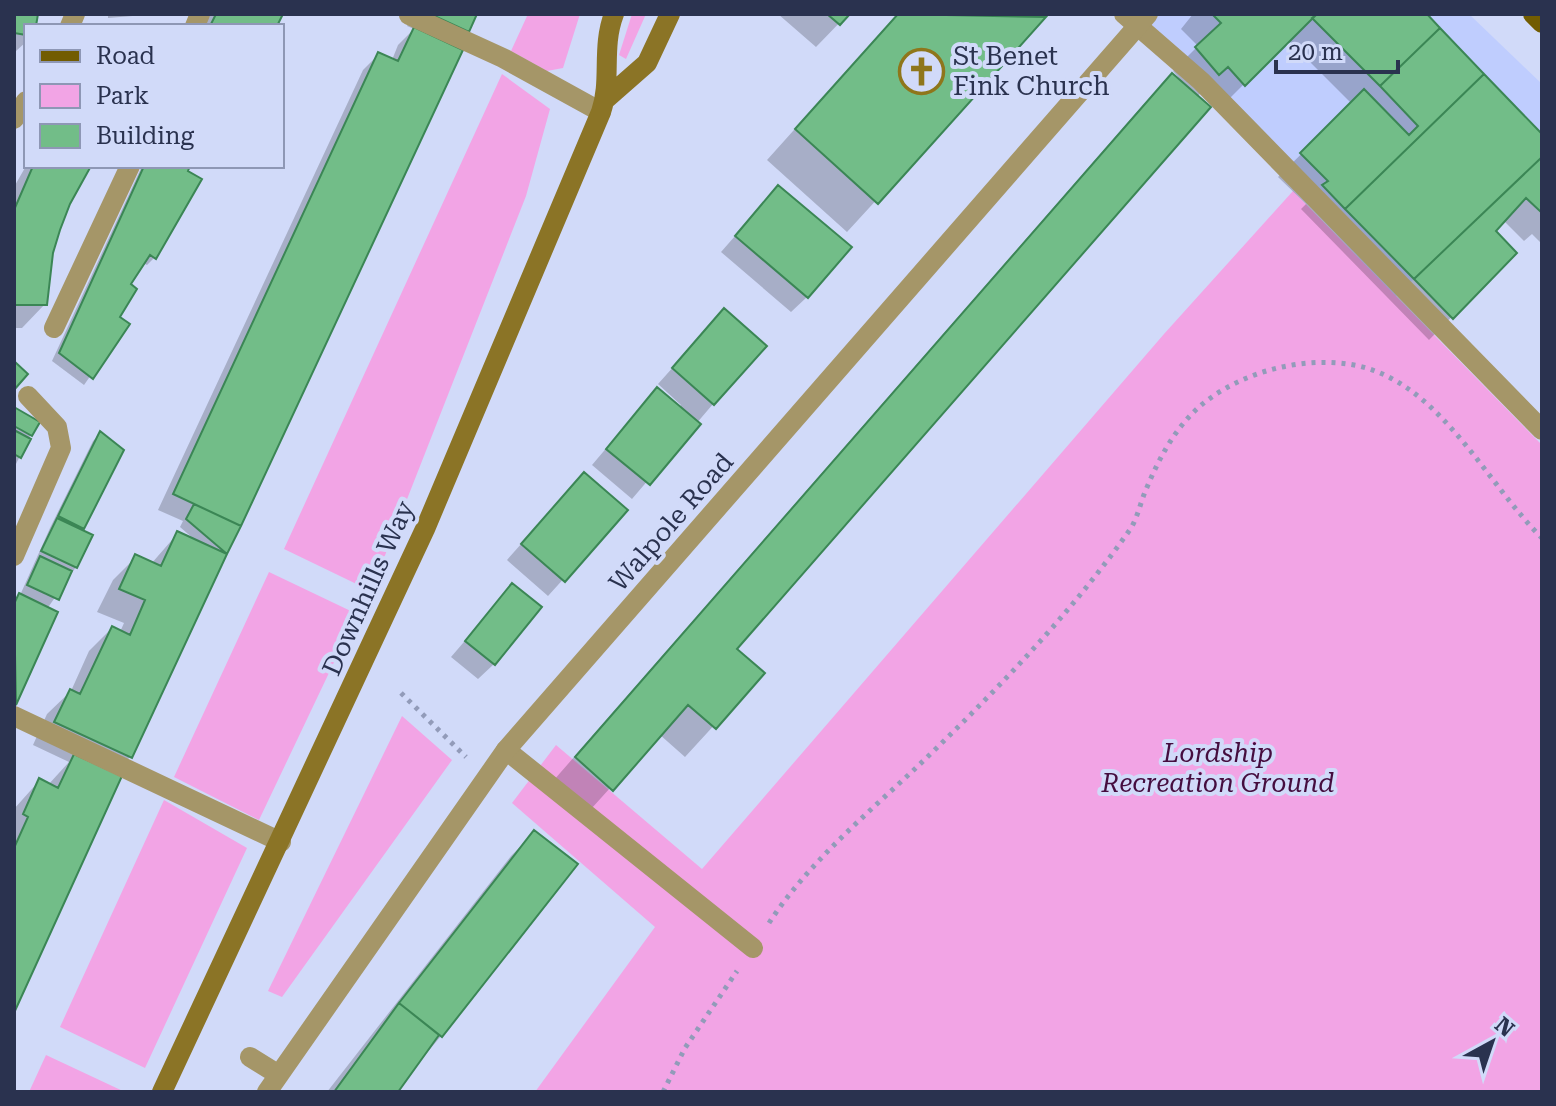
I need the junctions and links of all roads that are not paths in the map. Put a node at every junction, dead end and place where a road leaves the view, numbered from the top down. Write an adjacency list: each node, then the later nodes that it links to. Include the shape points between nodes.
1 (614, 14): 7 (main road, Downhills Way, via 606,36)
2 (670, 14): 7 (main road, Downhills Way, via 647,63)
3 (1533, 14): 6 (main road)
4 (409, 15): 7 (street)
5 (1136, 18): 11 (street); 14 (street, Walpole Road)
6 (1542, 23)
7 (603, 105): 15 (main road, Downhills Way, via 425,529)
8 (129, 168): 9 (street)
9 (54, 328)
10 (28, 396): 12 (street, via 57,427 61,448)
11 (1542, 430)
12 (14, 556)
13 (14, 716): 15 (street)
14 (506, 750): 16 (street); 18 (street, Walpole Road)
15 (281, 842): 19 (main road, Downhills Way)
16 (753, 948)
17 (250, 1057): 18 (street)
18 (273, 1083)
19 (162, 1092)

